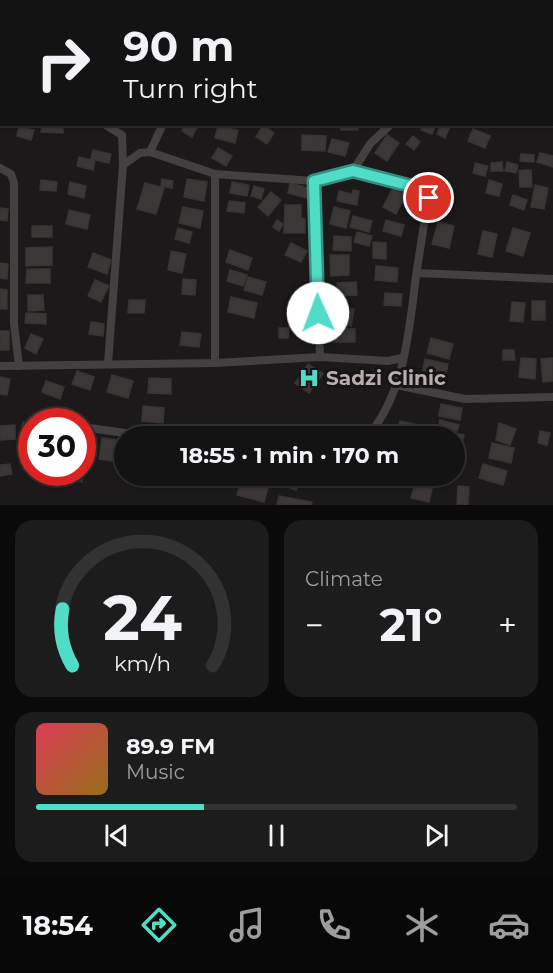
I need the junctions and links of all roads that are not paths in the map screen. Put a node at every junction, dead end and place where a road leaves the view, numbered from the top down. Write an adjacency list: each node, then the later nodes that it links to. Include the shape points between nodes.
1 (107, 126): 5 (street, via 122,135)
2 (162, 126): 4 (street)
3 (389, 126): 7 (street, via 370,144)
4 (150, 152): 5 (street, via 140,153); 8 (street)
5 (123, 165): 14 (street)
6 (0, 168): 17 (street, via 11,174 14,183 14,324)
7 (353, 171): 9 (street); 10 (street, via 419,188 429,198)
8 (215, 174): 9 (street); 15 (street)
9 (314, 181): 12 (street)
10 (417, 273): 11 (street); 13 (street, via 408,345)
11 (553, 279)
12 (320, 357): 13 (street, via 388,361); 15 (street)
13 (402, 358): 18 (street)
14 (108, 363): 15 (street); 17 (street)
15 (215, 363)
16 (0, 366): 17 (street)
17 (19, 366)
18 (396, 385): 19 (street, via 465,399); 20 (street)
19 (553, 397)
20 (376, 426)
21 (96, 429): 22 (street)
22 (114, 431)

